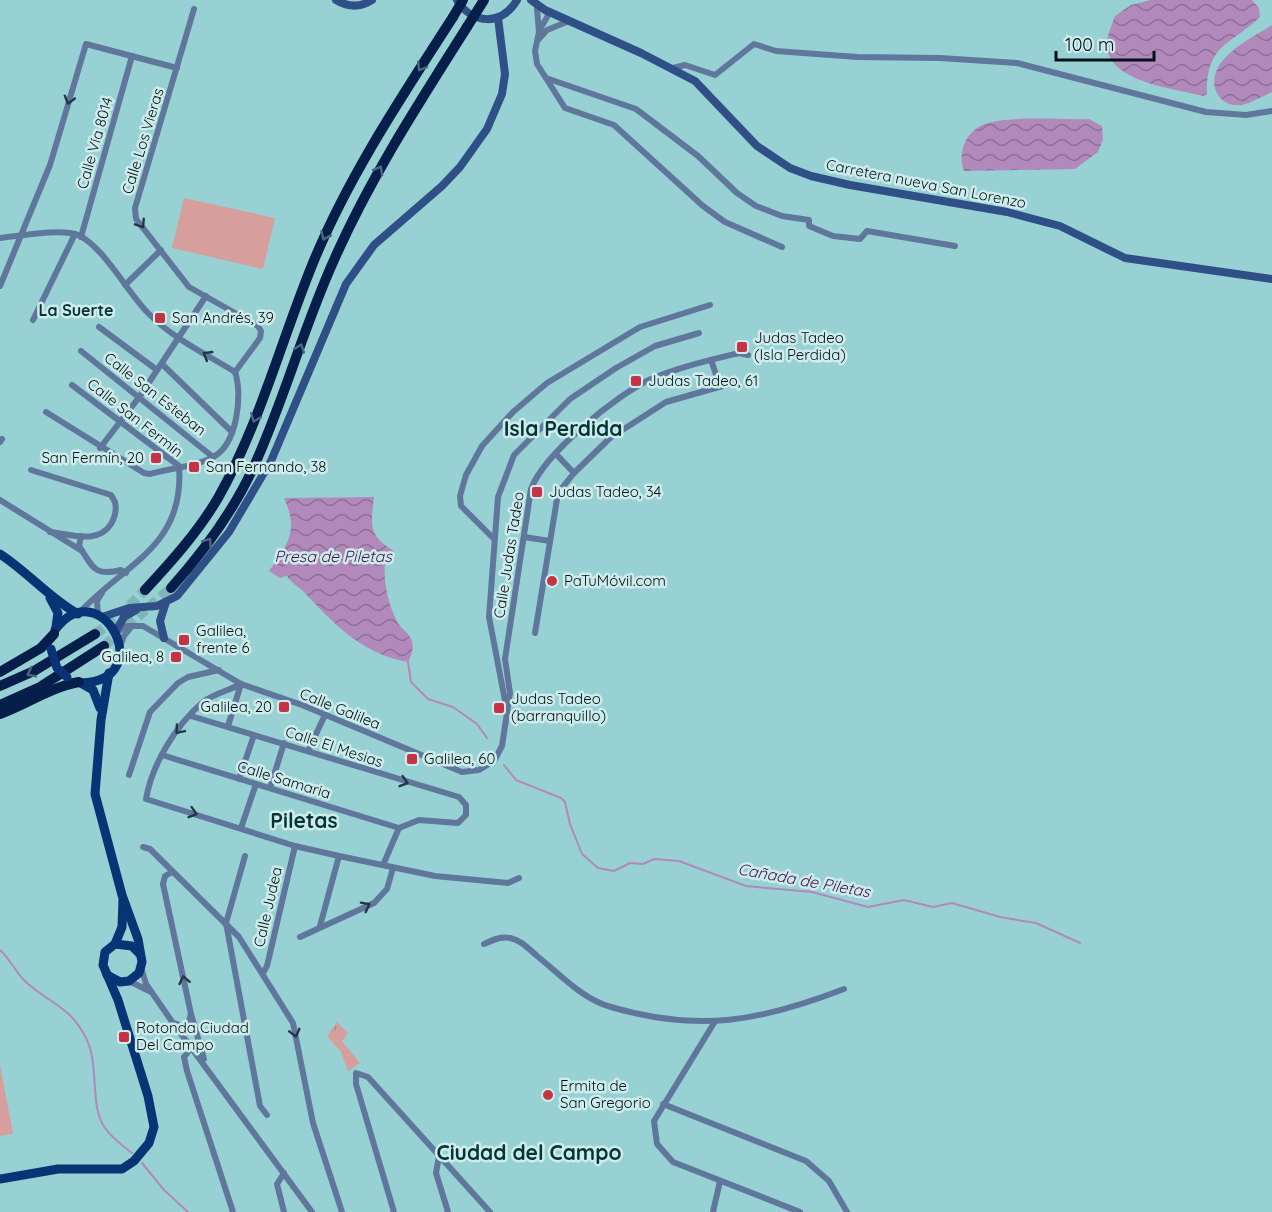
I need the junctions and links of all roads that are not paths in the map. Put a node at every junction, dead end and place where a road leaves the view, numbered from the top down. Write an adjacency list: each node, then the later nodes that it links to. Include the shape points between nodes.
1 (336, 0): 2 (street, via 348,6)
2 (372, 0)
3 (457, 0): 11 (street, via 470,15)
4 (464, 0): 66 (highway, one-way to 66, bridge, via 369,151 337,210 257,414 217,500)
5 (484, 0): 65 (highway, one-way to 5, bridge, via 205,547 254,466 355,214)
6 (531, 0): 9 (street, Carretera nueva San Lorenzo)
7 (515, 4): 9 (street, Carretera nueva San Lorenzo); 10 (street)
8 (194, 9): 17 (street, Calle Los Vieras)
9 (544, 10): 12 (street, Carretera nueva San Lorenzo); 13 (street); 13 (street)
10 (498, 18): 11 (street); 15 (street)
11 (481, 19): 15 (street)
12 (570, 21): 14 (street, via 547,30); 18 (street, Carretera nueva San Lorenzo)
13 (539, 32): 14 (street)
14 (537, 40): 19 (street, via 537,64)
15 (501, 43): 68 (street, via 506,74 487,129 442,186 374,245 358,265 337,303 292,416 251,498 207,562 177,596)
16 (132, 56): 17 (street); 21 (street, Calle Vía 8014); 22 (street, one-way to 22, via 86,44 50,165)
17 (177, 68): 26 (street, Calle Los Vieras, one-way to 26, via 135,208 136,219)
18 (673, 68): 20 (street, via 685,65 715,75 754,44 776,51 857,57 1017,63 1206,112 1246,115); 27 (street, Carretera nueva San Lorenzo, via 707,92 757,146 790,168 811,176 1007,212 1059,226 1125,258)
19 (546, 78): 24 (street, via 636,109 756,206 782,216 809,220 809,226 833,236 860,239 867,231); 25 (street, via 565,108 614,125 725,222)
20 (1272, 111)
21 (78, 235): 22 (street); 28 (street); 32 (street, Calle Vía 8014)
22 (22, 236): 23 (street); 29 (street)
23 (0, 238)
24 (955, 246)
25 (782, 247)
26 (161, 250): 28 (street); 30 (street, Calle Los Vieras, via 189,286)
27 (1272, 279)
28 (125, 285): 35 (street, via 146,312)
29 (0, 286)
30 (206, 296): 35 (street); 41 (street, Calle Los Vieras, via 261,331)
31 (710, 304): 59 (street, via 640,327 548,383 513,412 482,446 460,496 461,506)
32 (33, 320)
33 (99, 327): 40 (street)
34 (699, 333): 59 (street, via 655,346 616,368 570,399 535,433 514,455 504,477)
35 (180, 339): 39 (street); 41 (street, one-way to 35)
36 (81, 351): 45 (street, Calle San Esteban)
37 (748, 354): 38 (street, Calle Judas Tadeo, via 739,352)
38 (711, 360): 44 (street); 50 (street, Calle Judas Tadeo, via 648,381 593,418)
39 (162, 364): 40 (street); 48 (street)
40 (157, 370): 45 (street)
41 (235, 372): 48 (street, via 238,416)
42 (733, 383): 44 (street)
43 (72, 385): 47 (street, Calle San Fermín)
44 (720, 386): 54 (street, via 666,402 610,438)
45 (140, 396): 47 (street); 51 (street, Calle San Esteban)
46 (46, 412): 49 (street)
47 (120, 422): 49 (street); 52 (street, Calle San Fermín)
48 (231, 431): 51 (street, via 220,453)
49 (100, 448): 52 (street, via 144,473)
50 (556, 454): 54 (street); 58 (street, Calle Judas Tadeo, via 536,474)
51 (213, 457): 52 (street)
52 (179, 466): 63 (street, Calle San Fermín, via 179,501 171,518 144,558)
53 (31, 470): 57 (street, via 111,495 117,508 109,527 95,537)
54 (574, 473): 60 (street, via 558,493)
55 (0, 500): 56 (street)
56 (50, 532): 57 (street); 61 (street)
57 (81, 536): 61 (street)
58 (524, 537): 60 (street); 87 (street, Calle Judas Tadeo, via 505,659 510,693)
59 (494, 538): 87 (street, via 489,617)
60 (550, 541): 75 (street)
61 (82, 551): 63 (street, via 101,573)
62 (0, 554): 67 (main road)
63 (126, 573): 64 (street, Calle San Fermín)
64 (107, 588): 70 (street, Calle San Fermín); 71 (street, via 98,601)
65 (171, 588)
66 (145, 590)
67 (46, 591): 70 (main road); 74 (main road, via 58,614)
68 (166, 602): 69 (street); 77 (street, via 160,621)
69 (139, 608): 71 (street); 73 (street, via 124,617)
70 (78, 614): 71 (main road); 74 (main road, via 69,617)
71 (100, 616): 73 (main road)
72 (132, 626): 73 (street); 77 (street, Calle Galilea, via 144,626); 79 (street)
73 (116, 631): 79 (main road)
74 (55, 632): 81 (highway, via 41,648); 83 (main road, bridge, via 51,649 57,668)
75 (535, 633)
76 (95, 634): 85 (highway, one-way to 85)
77 (164, 638): 80 (street, Calle Galilea)
78 (104, 646): 86 (highway, via 40,687)
79 (120, 647): 82 (main road)
80 (219, 670): 84 (street, Calle Galilea); 97 (street, via 178,683 150,712)
81 (0, 672)
82 (109, 673): 83 (main road, via 91,682); 91 (main road)
83 (80, 682): 88 (highway, via 53,689); 91 (main road, via 96,694)
84 (241, 684): 89 (street, Calle Galilea); 90 (street, via 204,701); 92 (street)
85 (0, 687)
86 (0, 705)
87 (506, 709): 89 (street, Calle Galilea, via 502,746 494,761 479,770 462,772)
88 (0, 714)
89 (325, 715): 95 (street)
90 (191, 716): 92 (street, Calle El Mesias); 96 (street, one-way to 96)
91 (101, 720): 111 (main road, via 95,794)
92 (228, 726): 93 (street, Calle El Mesias)
93 (254, 735): 94 (street, Calle El Mesias); 98 (street)
94 (284, 743): 95 (street, Calle El Mesias); 100 (street)
95 (308, 751): 102 (street, Calle El Mesias, one-way to 102, via 459,797 466,805 466,815 459,823 419,820)
96 (162, 755): 98 (street, Calle Samaria); 101 (street, one-way to 101, via 146,799)
97 (129, 775)
98 (240, 779): 99 (street, Calle Samaria)
99 (256, 784): 100 (street, Calle Samaria); 101 (street)
100 (270, 788): 102 (street, Calle Samaria)
101 (241, 828): 103 (street)
102 (399, 828): 107 (street)
103 (295, 846): 106 (street); 122 (street, Calle Judea, via 267,966)
104 (143, 847): 109 (street, via 150,849)
105 (245, 856): 112 (street)
106 (339, 856): 107 (street); 113 (street)
107 (383, 865): 108 (street)
108 (393, 868): 110 (street, via 508,883); 113 (street, one-way to 108, via 374,903 387,890)
109 (172, 872): 112 (street); 127 (street, one-way to 109, via 163,884 165,876)
110 (519, 878)
111 (123, 895): 115 (main road, via 122,927); 118 (main road)
112 (226, 923): 117 (street); 119 (street)
113 (320, 926): 114 (street)
114 (300, 937)
115 (115, 944): 118 (main road, via 132,946); 121 (main road, via 105,952)
116 (484, 944): 129 (street, via 499,937 520,942 577,989 610,1007)
117 (246, 946): 119 (street, via 236,947); 122 (street)
118 (140, 954): 120 (main road)
119 (233, 957): 133 (street, via 260,1106)
120 (141, 967): 123 (main road); 125 (street)
121 (104, 971): 123 (main road, via 114,980); 126 (main road)
122 (262, 973): 141 (street, one-way to 141, via 293,1023 313,1123)
123 (128, 981): 125 (street, via 139,983); 126 (main road)
124 (843, 989): 129 (street, via 759,1017)
125 (154, 995): 128 (street)
126 (118, 1000): 136 (main road, via 148,1096 154,1127 149,1143 122,1169 58,1169)
127 (191, 1014): 128 (street, via 188,1025); 131 (street)
128 (173, 1023): 130 (street)
129 (714, 1023): 132 (street)
130 (192, 1047): 131 (street); 138 (street, via 184,1057 187,1071)
131 (213, 1076): 135 (street)
132 (663, 1104): 137 (street, via 653,1132 663,1153 673,1162); 147 (street, via 806,1161 828,1181)
133 (267, 1115)
134 (439, 1156): 142 (street, via 368,1077 357,1073 356,1084); 143 (street, via 436,1173); 144 (street)
135 (284, 1173): 139 (street, via 277,1184); 140 (street)
136 (0, 1179)
137 (720, 1181): 145 (street); 146 (street)
138 (233, 1212)
139 (284, 1212)
140 (312, 1212)
141 (342, 1212)
142 (394, 1212)
143 (448, 1212)
144 (490, 1212)
145 (713, 1212)
146 (800, 1212)
147 (847, 1212)

